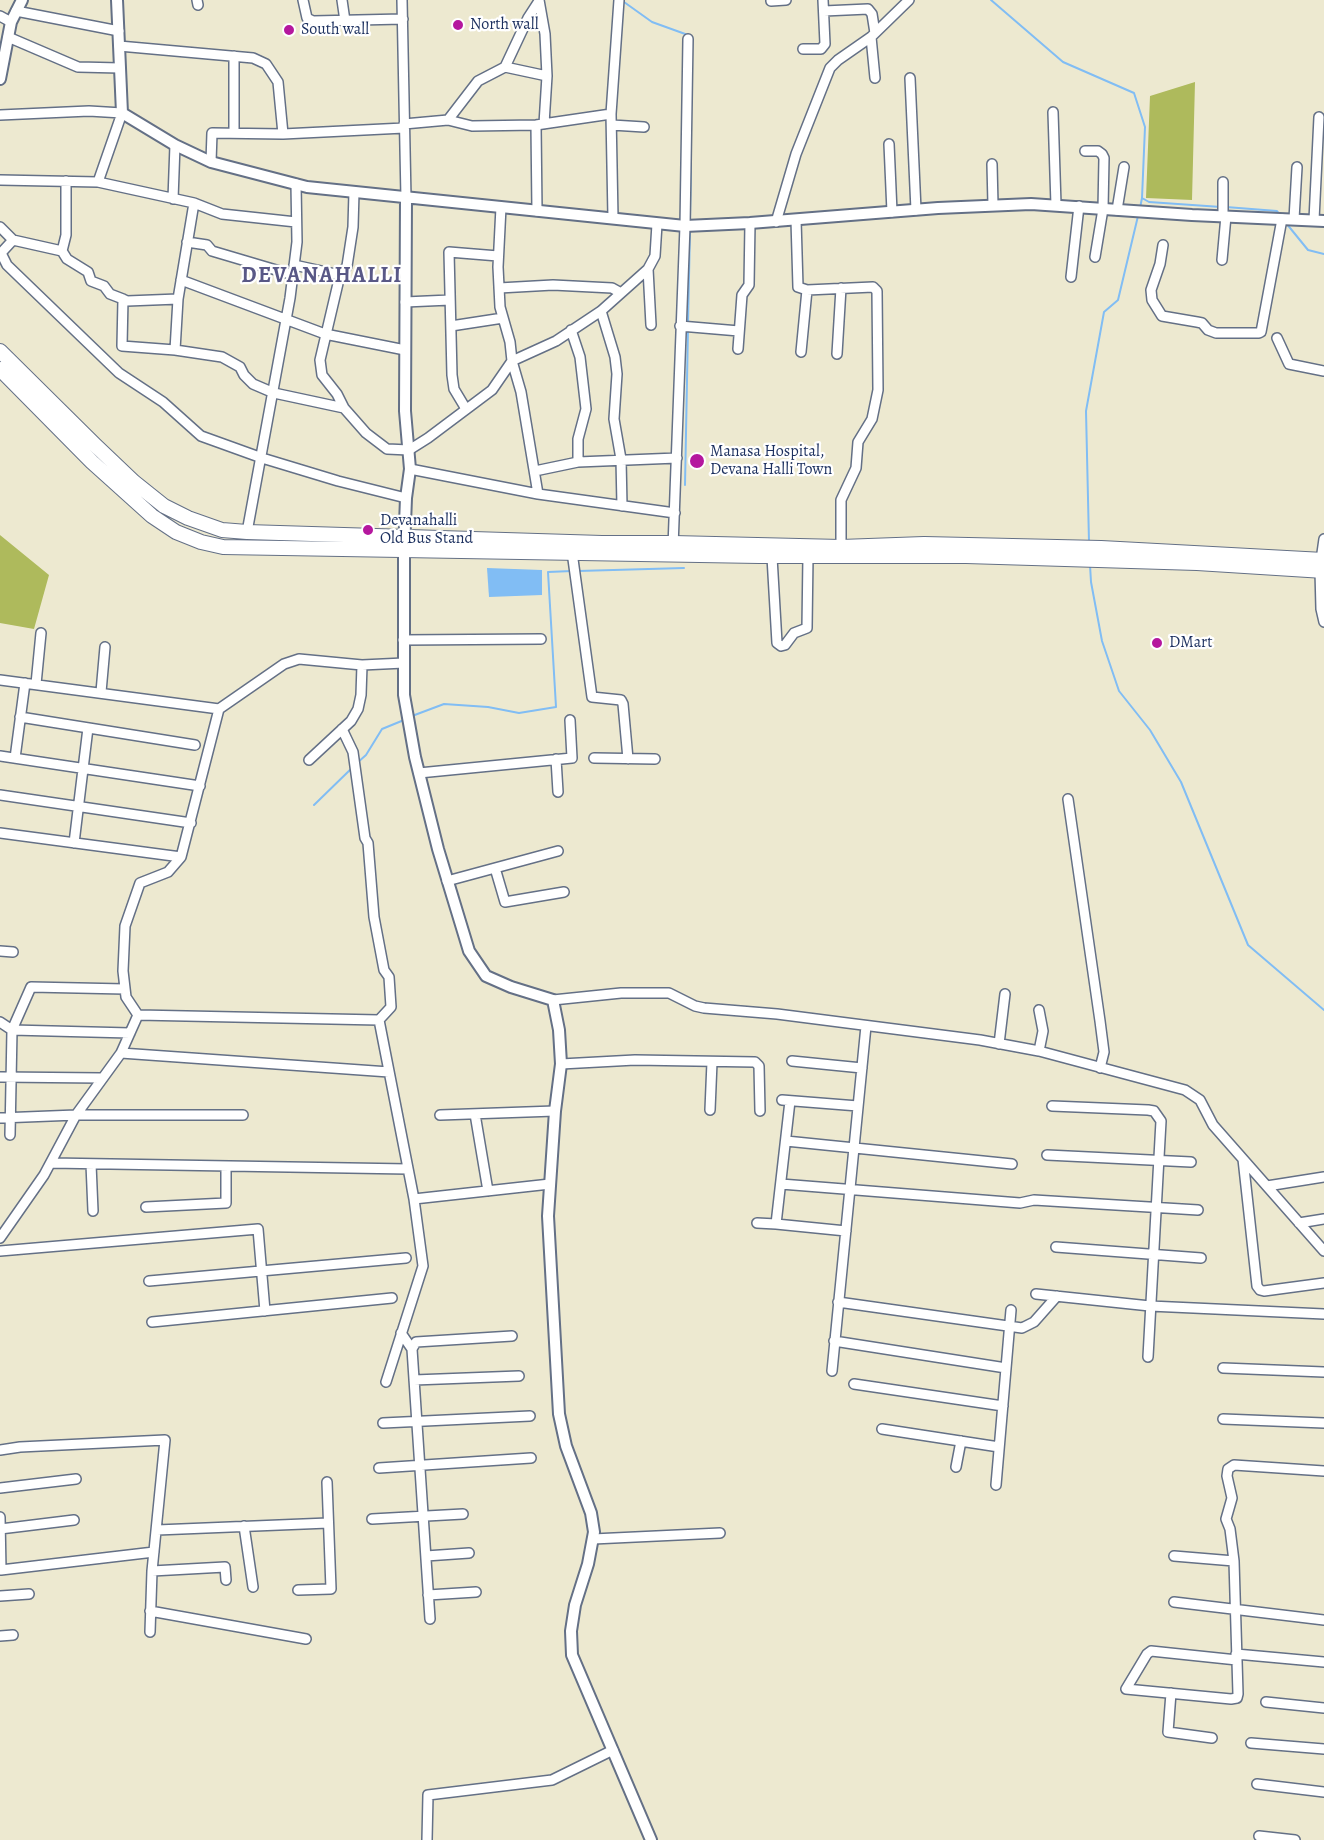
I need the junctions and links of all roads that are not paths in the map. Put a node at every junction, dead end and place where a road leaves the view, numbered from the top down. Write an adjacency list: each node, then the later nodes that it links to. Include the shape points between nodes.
1 (22, 0): 14 (street)
2 (117, 0): 17 (street)
3 (303, 0): 16 (street, via 309,20)
4 (342, 0): 16 (street)
5 (402, 0): 15 (street)
6 (539, 0): 24 (street); 26 (street)
7 (619, 0): 32 (street)
8 (786, 0): 11 (street)
9 (823, 0): 12 (street)
10 (909, 0): 18 (street)
11 (771, 2)
12 (824, 11): 18 (street, via 868,9); 22 (street, via 824,47)
13 (0, 16): 14 (street)
14 (14, 16): 17 (street); 19 (street)
15 (403, 19): 16 (street); 38 (street)
16 (345, 21)
17 (118, 31): 21 (street)
18 (873, 35): 27 (street); 73 (street, via 830,68 796,154)
19 (8, 37): 25 (street, via 78,67); 29 (street)
20 (688, 39): 76 (street)
21 (119, 46): 23 (street); 25 (street)
22 (803, 49)
23 (234, 56): 40 (street); 41 (street, via 266,64 278,82)
24 (505, 67): 26 (street); 35 (street, via 478,81)
25 (120, 68): 31 (street)
26 (548, 76): 36 (street)
27 (875, 78)
28 (910, 78): 63 (street)
29 (0, 79)
30 (1053, 112): 59 (street)
31 (122, 113): 33 (street); 43 (street); 51 (street)
32 (611, 114): 36 (street); 37 (street)
33 (0, 115)
34 (1319, 117): 71 (street)
35 (448, 120): 36 (street, via 472,126); 38 (street)
36 (540, 124): 65 (street)
37 (612, 125): 39 (street); 68 (street)
38 (404, 126): 41 (street); 55 (street)
39 (644, 127)
40 (234, 133): 41 (street); 45 (street, via 212,133)
41 (283, 134)
42 (889, 144): 66 (street)
43 (176, 145): 45 (street); 56 (street)
44 (1085, 151): 62 (street, via 1102,153 1104,158)
45 (211, 162): 53 (street)
46 (992, 164): 58 (street)
47 (1124, 167): 64 (street)
48 (1297, 167): 69 (street)
49 (0, 180): 50 (street)
50 (66, 182): 51 (street); 81 (street, via 66,235)
51 (98, 182): 56 (street)
52 (1223, 182): 67 (street)
53 (296, 184): 54 (street); 72 (street)
54 (354, 192): 55 (street); 87 (street, via 347,266)
55 (406, 198): 61 (street); 97 (street)
56 (173, 199): 57 (street)
57 (194, 203): 72 (street, via 222,214); 79 (street)
58 (993, 205): 59 (street); 63 (street)
59 (1056, 205): 60 (street)
60 (1078, 206): 62 (street); 88 (street)
61 (501, 207): 65 (street); 82 (street)
62 (1103, 209): 64 (street); 83 (street)
63 (916, 210): 66 (street)
64 (1117, 210): 67 (street)
65 (537, 211): 68 (street)
66 (892, 212): 70 (street)
67 (1224, 216): 69 (street); 84 (street)
68 (613, 218): 74 (street)
69 (1288, 219): 71 (street); 80 (street, via 1259,333 1216,333 1202,323 1162,316 1151,290)
70 (796, 220): 73 (street); 92 (street, via 798,287)
71 (1319, 220)
72 (296, 222): 86 (street)
73 (776, 222): 75 (street)
74 (657, 224): 76 (street); 85 (street, via 655,256)
75 (750, 224): 76 (street); 105 (street, via 749,285 742,295)
76 (688, 226): 103 (street)
77 (0, 227): 78 (street)
78 (13, 240): 81 (street); 121 (street, via 2,253 8,265 119,373 162,402 201,436)
79 (187, 242): 86 (street); 89 (street)
80 (1163, 245)
81 (62, 251): 94 (street, via 67,259 88,272 91,281)
82 (498, 256): 90 (street); 96 (street, via 449,252)
83 (1095, 257)
84 (1222, 260)
85 (648, 269): 93 (street); 102 (street)
86 (293, 270): 87 (street); 100 (street)
87 (340, 275): 106 (street)
88 (1071, 277)
89 (181, 280): 95 (street); 100 (street)
90 (499, 288): 93 (street, via 554,285 612,288); 99 (street)
91 (841, 288): 92 (street); 113 (street); 134 (street, via 873,287 878,300 878,390 872,419 858,442 856,468 841,500)
92 (807, 290): 112 (street)
93 (621, 293): 98 (street)
94 (123, 299): 95 (street); 109 (street, via 122,346)
95 (178, 299): 109 (street)
96 (450, 300): 97 (street); 101 (street)
97 (405, 302): 110 (street)
98 (601, 311): 104 (street); 123 (street, via 615,357 614,419)
99 (503, 318): 101 (street); 114 (street)
100 (286, 320): 106 (street); 117 (street)
101 (451, 326): 119 (street, via 454,389)
102 (651, 326)
103 (681, 326): 105 (street); 122 (street)
104 (571, 330): 114 (street); 124 (street, via 580,357 586,409 578,440)
105 (739, 331): 108 (street)
106 (325, 334): 110 (street); 118 (street, via 320,360 322,375)
107 (1277, 338): 116 (street, via 1291,365)
108 (738, 349)
109 (175, 350): 117 (street, via 222,357 240,367 253,384)
110 (405, 350): 120 (street)
111 (0, 351): 131 (main road, via 134,482 164,506 205,525)
112 (801, 352)
113 (837, 354)
114 (512, 361): 119 (street, via 492,390); 126 (street)
115 (0, 369): 133 (main road, via 117,485 176,532 201,542 245,549)
116 (1324, 371)
117 (274, 393): 118 (street); 121 (street)
118 (344, 408): 120 (street, via 387,449)
119 (466, 409): 120 (street)
120 (409, 450): 125 (street)
121 (262, 458): 128 (street); 131 (street)
122 (677, 458): 123 (street); 130 (street)
123 (621, 459): 124 (street); 129 (street)
124 (578, 462): 126 (street)
125 (410, 470): 127 (street); 128 (street)
126 (535, 471): 127 (street)
127 (538, 494): 129 (street)
128 (406, 498): 133 (street)
129 (622, 506): 130 (street)
130 (675, 513): 135 (street)
131 (247, 532): 133 (main road)
132 (1324, 539): 140 (street)
133 (405, 544): 135 (main road, via 602,543); 136 (main road); 144 (street)
134 (841, 547): 135 (main road); 137 (main road, via 924,544)
135 (672, 549): 136 (main road); 138 (main road)
136 (572, 552): 162 (street, via 592,697 621,700)
137 (1074, 554): 139 (main road); 140 (main road)
138 (772, 556): 139 (main road); 139 (street, via 777,643 782,646 794,633 807,628)
139 (808, 556)
140 (1322, 566): 141 (street)
141 (1324, 621)
142 (41, 633): 150 (street)
143 (541, 639): 144 (street)
144 (403, 640): 146 (street)
145 (105, 647): 151 (street)
146 (404, 663): 147 (street); 166 (street, via 406,707)
147 (362, 665): 152 (street, via 299,659 284,664); 156 (street, via 358,709)
148 (0, 680): 149 (street)
149 (25, 683): 150 (street); 153 (street)
150 (36, 684): 151 (street)
151 (101, 692): 152 (street)
152 (219, 709): 167 (street)
153 (20, 717): 155 (street); 159 (street)
154 (570, 720): 160 (street, via 572,758)
155 (88, 728): 157 (street); 165 (street)
156 (342, 729): 164 (street); 187 (street, via 353,752 368,843 374,916 388,977 391,1007)
157 (195, 745)
158 (0, 756): 159 (street)
159 (15, 758): 165 (street)
160 (556, 759): 166 (street); 168 (street)
161 (594, 759): 162 (street)
162 (628, 759): 163 (street)
163 (655, 759)
164 (309, 760)
165 (83, 768): 167 (street); 171 (street)
166 (419, 773): 178 (street)
167 (200, 786): 172 (street)
168 (558, 792)
169 (0, 795): 171 (street)
170 (1068, 799): 199 (street, via 1104,1052)
171 (79, 806): 172 (street); 174 (street)
172 (190, 823): 176 (street)
173 (0, 833): 174 (street)
174 (74, 843): 176 (street)
175 (558, 851): 177 (street)
176 (181, 857): 182 (street, via 168,872 140,883 125,926)
177 (495, 868): 178 (street); 179 (street, via 506,902)
178 (447, 881): 184 (street, via 470,951 486,976)
179 (564, 892)
180 (0, 951): 181 (street)
181 (13, 952)
182 (125, 988): 186 (street, via 126,998); 190 (street, via 31,987)
183 (1005, 994): 192 (street)
184 (554, 1000): 189 (street, via 669,993 704,1008); 197 (street)
185 (1039, 1010): 193 (street)
186 (138, 1015): 187 (street); 191 (street)
187 (379, 1020): 200 (street)
188 (0, 1022): 190 (street)
189 (866, 1026): 192 (street); 198 (street)
190 (12, 1030): 191 (street); 202 (street)
191 (130, 1033): 194 (street)
192 (999, 1044): 193 (street)
193 (1039, 1052): 199 (street)
194 (121, 1053): 200 (street); 203 (street)
195 (792, 1061): 198 (street)
196 (712, 1062): 197 (street, via 635,1060); 206 (street); 208 (street, via 758,1063)
197 (561, 1064): 207 (street)
198 (862, 1068): 204 (street)
199 (1100, 1068): 218 (street, via 1185,1090 1200,1100 1213,1125)
200 (389, 1072): 225 (street)
201 (0, 1077): 202 (street)
202 (11, 1077): 203 (street); 213 (street)
203 (101, 1078): 210 (street)
204 (858, 1106): 215 (street, via 786,1100); 216 (street)
205 (1052, 1106): 219 (street, via 1154,1111 1161,1121)
206 (710, 1110)
207 (555, 1111): 209 (street); 228 (street)
208 (760, 1111)
209 (475, 1114): 212 (street); 230 (street)
210 (76, 1115): 211 (street); 213 (street); 221 (street)
211 (243, 1115)
212 (440, 1115)
213 (5, 1118): 214 (street)
214 (10, 1135)
215 (786, 1141): 216 (street); 227 (street)
216 (854, 1149): 223 (street); 231 (street)
217 (1047, 1155): 219 (street)
218 (1243, 1159): 229 (street); 251 (street, via 1257,1286 1264,1291)
219 (1159, 1160): 220 (street); 234 (street)
220 (1191, 1162)
221 (51, 1163): 222 (street); 242 (street)
222 (91, 1164): 224 (street); 236 (street)
223 (1012, 1164)
224 (226, 1166): 225 (street); 233 (street, via 226,1203)
225 (408, 1169): 232 (street)
226 (1324, 1177): 229 (street)
227 (781, 1184): 231 (street); 240 (street)
228 (550, 1185): 230 (street); 304 (street, via 548,1216 559,1414 566,1446 591,1513)
229 (1267, 1186): 239 (street)
230 (488, 1191): 232 (street)
231 (850, 1191): 234 (street); 241 (street)
232 (414, 1199): 262 (street, via 423,1266)
233 (146, 1207)
234 (1156, 1208): 235 (street); 246 (street)
235 (1198, 1210)
236 (93, 1211)
237 (1324, 1219): 239 (street)
238 (757, 1223): 240 (street)
239 (1299, 1223): 245 (street)
240 (776, 1224): 241 (street)
241 (846, 1231): 255 (street)
242 (0, 1238)
243 (1056, 1247): 246 (street)
244 (0, 1251): 249 (street, via 258,1229)
245 (1324, 1251)
246 (1153, 1255): 248 (street); 256 (street)
247 (406, 1258): 249 (street)
248 (1201, 1258)
249 (262, 1271): 250 (street); 258 (street)
250 (149, 1281)
251 (1324, 1283)
252 (1036, 1294): 253 (street)
253 (1057, 1296): 256 (street); 261 (street, via 1030,1326)
254 (392, 1298): 258 (street)
255 (838, 1302): 261 (street); 264 (street)
256 (1150, 1306): 259 (street); 266 (street)
257 (1011, 1310): 261 (street)
258 (265, 1311): 260 (street)
259 (1324, 1314)
260 (152, 1322)
261 (1010, 1326): 267 (street)
262 (401, 1333): 265 (street); 273 (street)
263 (512, 1336): 265 (street, via 416,1342)
264 (834, 1341): 267 (street); 269 (street)
265 (412, 1348): 272 (street)
266 (1148, 1357)
267 (1006, 1368): 275 (street)
268 (1223, 1368): 270 (street)
269 (832, 1371)
270 (1324, 1372)
271 (519, 1376): 272 (street)
272 (414, 1380): 278 (street)
273 (386, 1382)
274 (854, 1384): 275 (street)
275 (1003, 1406): 283 (street)
276 (530, 1416): 278 (street)
277 (1223, 1419): 280 (street)
278 (417, 1421): 279 (street); 286 (street)
279 (383, 1423)
280 (1324, 1423)
281 (882, 1428): 282 (street)
282 (961, 1441): 283 (street); 287 (street)
283 (999, 1447): 292 (street)
284 (0, 1450): 302 (street, via 165,1440)
285 (531, 1458): 286 (street)
286 (420, 1466): 288 (street); 295 (street)
287 (957, 1467)
288 (379, 1468)
289 (1324, 1471): 310 (street, via 1231,1466 1227,1476 1232,1498 1226,1519)
290 (76, 1479): 293 (street)
291 (327, 1482): 299 (street)
292 (996, 1485)
293 (0, 1488)
294 (464, 1514): 295 (street)
295 (423, 1516): 297 (street); 308 (street)
296 (0, 1517): 301 (street)
297 (372, 1519)
298 (74, 1520): 301 (street)
299 (328, 1523): 300 (street); 314 (street, via 331,1589)
300 (244, 1526): 302 (street); 313 (street)
301 (0, 1529): 305 (street)
302 (157, 1530): 306 (street)
303 (720, 1533): 304 (street)
304 (593, 1539): 336 (street, via 574,1605 572,1655)
305 (0, 1551): 306 (street, via 1,1570)
306 (154, 1552): 311 (street)
307 (469, 1553): 308 (street)
308 (426, 1556): 317 (street)
309 (1174, 1556): 310 (street)
310 (1234, 1561): 320 (street)
311 (152, 1571): 312 (street, via 225,1567); 321 (street)
312 (226, 1580)
313 (253, 1587)
314 (298, 1590)
315 (476, 1592): 317 (street)
316 (29, 1594): 318 (street)
317 (428, 1595): 322 (street)
318 (0, 1596)
319 (1174, 1602): 320 (street)
320 (1235, 1610): 323 (street); 328 (street)
321 (150, 1611): 324 (street); 327 (street)
322 (430, 1619)
323 (1324, 1620)
324 (150, 1632)
325 (0, 1635): 326 (street)
326 (13, 1635)
327 (306, 1639)
328 (1236, 1657): 329 (street); 330 (street, via 1235,1699); 330 (street, via 1151,1651 1126,1689)
329 (1324, 1662)
330 (1171, 1693): 333 (street, via 1168,1732)
331 (1266, 1702): 332 (street)
332 (1324, 1708)
333 (1212, 1738)
334 (1251, 1743): 335 (street)
335 (1324, 1749)
336 (613, 1750): 340 (street, via 552,1780 428,1795); 341 (street)
337 (1257, 1784): 338 (street)
338 (1324, 1792)
339 (1259, 1836): 342 (street)
340 (427, 1840)
341 (651, 1840)
342 (1295, 1840)

